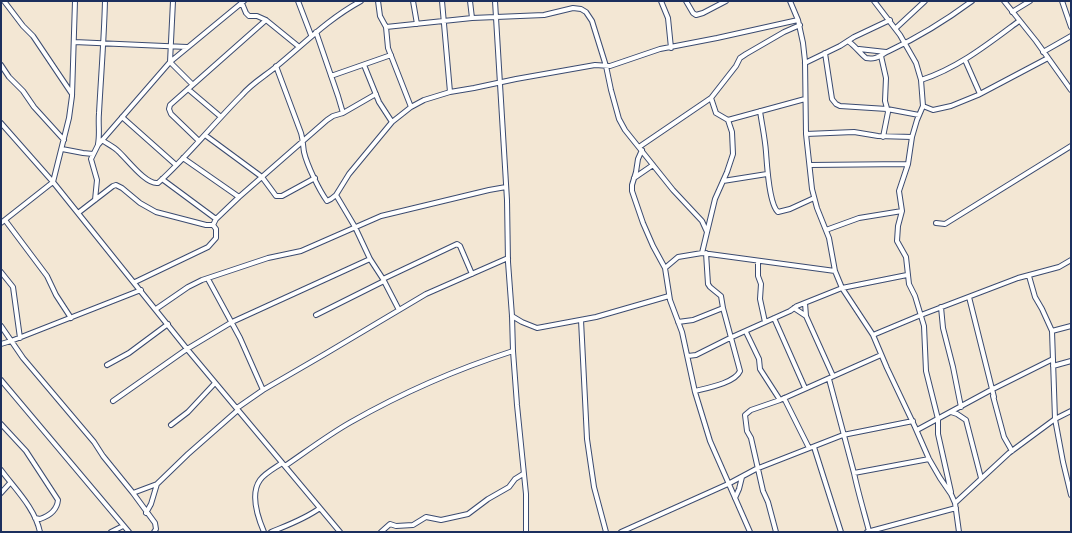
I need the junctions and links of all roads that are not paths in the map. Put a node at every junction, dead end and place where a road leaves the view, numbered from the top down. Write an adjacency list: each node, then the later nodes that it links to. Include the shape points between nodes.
1 (2, 1): 72 (street, via 33,36)
2 (75, 1): 42 (street)
3 (105, 1): 44 (street)
4 (173, 1): 45 (street)
5 (298, 1): 39 (street)
6 (361, 1): 38 (street, via 340,12)
7 (378, 1): 35 (street, via 380,16)
8 (413, 1): 33 (street)
9 (442, 1): 32 (street)
10 (470, 1): 27 (street)
11 (495, 1): 26 (street)
12 (661, 1): 48 (street, via 668,18)
13 (686, 1): 24 (street, via 696,15)
14 (715, 1): 24 (street)
15 (726, 1): 24 (street)
16 (874, 1): 30 (street)
17 (925, 1): 37 (street)
18 (972, 1): 43 (street, via 921,36)
19 (1004, 1): 25 (street)
20 (1030, 1): 25 (street)
21 (1062, 1): 36 (street)
22 (242, 2): 28 (street, via 246,14); 47 (street)
23 (792, 2): 29 (street)
24 (717, 6)
25 (1012, 12): 31 (street)
26 (496, 16): 27 (street); 62 (street, via 544,15 573,8 581,9 592,21); 65 (street)
27 (472, 18): 32 (street)
28 (266, 20): 46 (street); 66 (street)
29 (798, 20): 34 (street); 48 (street)
30 (890, 20): 37 (street); 41 (street)
31 (1019, 21): 51 (street); 56 (street)
32 (444, 22): 33 (street); 69 (street)
33 (417, 24): 35 (street)
34 (800, 26): 58 (street); 73 (street, via 784,32 740,58)
35 (386, 27): 53 (street)
36 (1071, 27)
37 (896, 28): 43 (street)
38 (316, 32): 39 (street); 63 (street)
39 (311, 36): 46 (street)
40 (1071, 36): 51 (street)
41 (848, 41): 49 (street); 52 (street)
42 (74, 42): 44 (street); 72 (street)
43 (906, 43): 50 (street); 64 (street)
44 (104, 44): 45 (street); 94 (street)
45 (170, 46): 47 (street); 57 (street)
46 (298, 46): 61 (street)
47 (187, 47): 57 (street)
48 (671, 48): 62 (street)
49 (859, 49): 50 (street); 54 (street, via 866,58)
50 (886, 52): 54 (street)
51 (1043, 52): 55 (street)
52 (825, 53): 58 (street); 77 (street, via 832,99 836,104)
53 (391, 54): 59 (street); 76 (street)
54 (881, 56): 77 (street, via 886,78 885,107)
55 (1048, 58): 68 (street); 71 (street)
56 (964, 60): 64 (street); 71 (street)
57 (170, 62): 66 (street); 81 (street)
58 (805, 62): 74 (street)
59 (364, 64): 63 (street); 70 (street)
60 (1, 65): 90 (street)
61 (276, 66): 82 (street, via 254,83); 93 (street)
62 (606, 66): 65 (street, via 595,65); 97 (street, via 619,119)
63 (331, 76): 79 (street)
64 (921, 80): 75 (street)
65 (500, 82): 69 (street); 111 (street)
66 (192, 84): 67 (street)
67 (188, 88): 82 (street); 92 (street, via 170,105 171,114)
68 (1071, 90)
69 (450, 92): 76 (street)
70 (376, 94): 79 (street); 84 (street)
71 (980, 94): 75 (street, via 938,110)
72 (72, 96): 90 (street)
73 (711, 98): 83 (street, via 716,113); 97 (street)
74 (805, 99): 78 (street); 86 (street)
75 (923, 106): 80 (street)
76 (410, 107): 84 (street)
77 (888, 109): 80 (street); 88 (street)
78 (760, 111): 83 (street); 104 (street)
79 (343, 113): 93 (street, via 327,120)
80 (919, 115): 89 (street)
81 (122, 117): 91 (street); 101 (street)
82 (221, 117): 87 (street)
83 (728, 120): 109 (street, via 732,132 733,154)
84 (392, 122): 112 (street, via 349,174)
85 (1, 123): 110 (street)
86 (806, 134): 88 (street, via 854,132); 103 (street)
87 (205, 135): 92 (street); 105 (street)
88 (883, 136): 89 (street)
89 (912, 137): 100 (street)
90 (64, 140): 96 (street)
91 (102, 140): 94 (street); 108 (street, via 118,151 149,181 156,184)
92 (199, 141): 99 (street)
93 (303, 141): 105 (street); 106 (street, via 308,166)
94 (98, 145): 98 (street)
95 (1071, 146): 121 (street, via 945,224)
96 (62, 149): 98 (street); 110 (street)
97 (640, 149): 102 (street); 107 (street)
98 (93, 154): 115 (street, via 91,162 97,180)
99 (183, 158): 101 (street); 113 (street)
100 (908, 164): 103 (street); 116 (street, via 900,191)
101 (176, 165): 108 (street)
102 (653, 165): 107 (street); 125 (street, via 672,190 702,221)
103 (810, 165): 114 (street)
104 (767, 174): 109 (street); 114 (street, via 774,207 778,212)
105 (262, 177): 106 (street, via 279,197); 113 (street)
106 (315, 178): 112 (street, via 327,200)
107 (634, 178): 131 (street, via 632,191 643,223)
108 (162, 180): 118 (street)
109 (723, 180): 125 (street, via 715,199)
110 (53, 182): 117 (street); 119 (street)
111 (506, 187): 123 (street, via 395,212); 127 (street)
112 (336, 195): 123 (street)
113 (239, 197): 118 (street)
114 (814, 198): 124 (street)
115 (94, 200): 117 (street); 122 (street, via 116,185 156,212)
116 (902, 211): 124 (street, via 859,218); 135 (street, via 897,241 906,257)
117 (78, 213): 139 (street)
118 (216, 218): 122 (street)
119 (5, 220): 120 (street); 154 (street, via 47,276)
120 (1, 223)
121 (936, 223)
122 (213, 225): 139 (street, via 216,228 216,238 208,247)
123 (355, 227): 128 (street); 137 (street, via 301,251 268,258)
124 (826, 230): 132 (street)
125 (707, 232): 126 (street)
126 (704, 253): 130 (street); 131 (street, via 678,257); 146 (street, via 708,284 721,296)
127 (508, 258): 134 (street); 152 (street)
128 (370, 259): 138 (street); 157 (street)
129 (1071, 260): 136 (street)
130 (758, 261): 132 (street); 159 (street, via 760,299)
131 (665, 268): 142 (street)
132 (835, 271): 140 (street)
133 (1, 272): 166 (street, via 13,287)
134 (472, 274): 138 (street, via 457,244); 149 (street, via 426,294)
135 (907, 275): 140 (street); 150 (street)
136 (1028, 276): 143 (street); 164 (street, via 1035,298)
137 (208, 279): 148 (street, via 194,284); 157 (street)
138 (384, 280): 149 (street); 151 (street)
139 (134, 282): 141 (street)
140 (842, 288): 144 (street); 165 (street)
141 (141, 290): 148 (street); 154 (street)
142 (669, 296): 156 (street); 158 (street)
143 (969, 297): 145 (street); 183 (street)
144 (805, 303): 147 (street); 153 (street)
145 (941, 307): 150 (street); 187 (street, via 943,328)
146 (723, 308): 158 (street, via 693,320); 167 (street)
147 (794, 308): 153 (street); 155 (street)
148 (156, 309): 160 (street)
149 (399, 310): 182 (street)
150 (921, 315): 165 (street); 191 (street, via 924,326 926,371)
151 (316, 316)
152 (512, 316): 156 (street, via 537,328); 171 (street)
153 (806, 316): 178 (street)
154 (72, 318): 166 (street)
155 (774, 318): 159 (street); 181 (street)
156 (581, 320): 230 (street, via 587,440 594,487)
157 (232, 322): 170 (street); 182 (street)
158 (678, 322): 173 (street)
159 (765, 322): 163 (street)
160 (168, 324): 170 (street); 176 (street)
161 (1, 326): 168 (street)
162 (1071, 326): 164 (street)
163 (746, 332): 167 (street); 185 (street, via 759,359 760,369)
164 (1052, 332): 174 (street)
165 (872, 335): 172 (street)
166 (20, 338): 168 (street)
167 (732, 338): 173 (street, via 696,356); 184 (street, via 739,374 734,379)
168 (11, 341): 169 (street); 212 (street)
169 (1, 344)
170 (187, 349): 180 (street); 186 (street)
171 (513, 351): 201 (street, via 390,400); 205 (street)
172 (881, 355): 178 (street); 193 (street)
173 (688, 356): 184 (street)
174 (1053, 359): 177 (street); 183 (street)
175 (1071, 361): 177 (street)
176 (107, 366)
177 (1053, 366): 192 (street)
178 (831, 377): 181 (street); 197 (street)
179 (1, 380): 220 (street)
180 (216, 382): 188 (street); 195 (street, via 188,412)
181 (805, 388): 185 (street)
182 (264, 390): 188 (street)
183 (990, 390): 187 (street); 199 (street, via 1004,437)
184 (695, 391): 210 (street, via 710,440)
185 (782, 399): 198 (street); 202 (street, via 751,410 745,415 747,432 751,438)
186 (113, 401)
187 (961, 407): 190 (street)
188 (238, 409): 201 (street); 209 (street)
189 (1071, 411): 192 (street)
190 (951, 412): 191 (street); 207 (street, via 966,420)
191 (938, 419): 196 (street); 213 (street, via 938,434)
192 (1056, 420): 199 (street); 214 (street)
193 (912, 421): 196 (street); 197 (street)
194 (1, 424): 219 (street, via 26,451 58,500 52,512 40,519)
195 (171, 425)
196 (917, 430): 200 (street)
197 (843, 435): 198 (street); 204 (street)
198 (812, 448): 202 (street); 234 (street)
199 (1012, 451): 207 (street)
200 (929, 459): 204 (street); 213 (street)
201 (284, 464): 217 (street); 225 (street, via 260,479 257,485 255,497)
202 (758, 469): 206 (street); 233 (street, via 762,491 768,502)
203 (1, 470): 208 (street)
204 (854, 473): 235 (street)
205 (524, 474): 228 (street, via 468,514 441,520 426,517 410,526 390,524); 229 (street)
206 (742, 477): 210 (street); 215 (street)
207 (981, 478): 216 (street)
208 (10, 483): 211 (street); 219 (street)
209 (157, 484): 212 (street); 218 (street)
210 (728, 484): 215 (street); 231 (street)
211 (1, 493)
212 (133, 493): 218 (street)
213 (951, 494): 216 (street)
214 (1071, 495)
215 (735, 498): 232 (street)
216 (956, 506): 235 (street); 236 (street)
217 (320, 508): 226 (street); 227 (street)
218 (146, 513): 224 (street, via 154,523)
219 (35, 518): 221 (street)
220 (123, 526): 222 (street); 223 (street)
221 (40, 532)
222 (111, 532)
223 (129, 532)
224 (154, 532)
225 (264, 532)
226 (271, 532)
227 (340, 532)
228 (381, 532)
229 (526, 532)
230 (606, 532)
231 (621, 532)
232 (750, 532)
233 (776, 532)
234 (841, 532)
235 (870, 532)
236 (959, 532)

